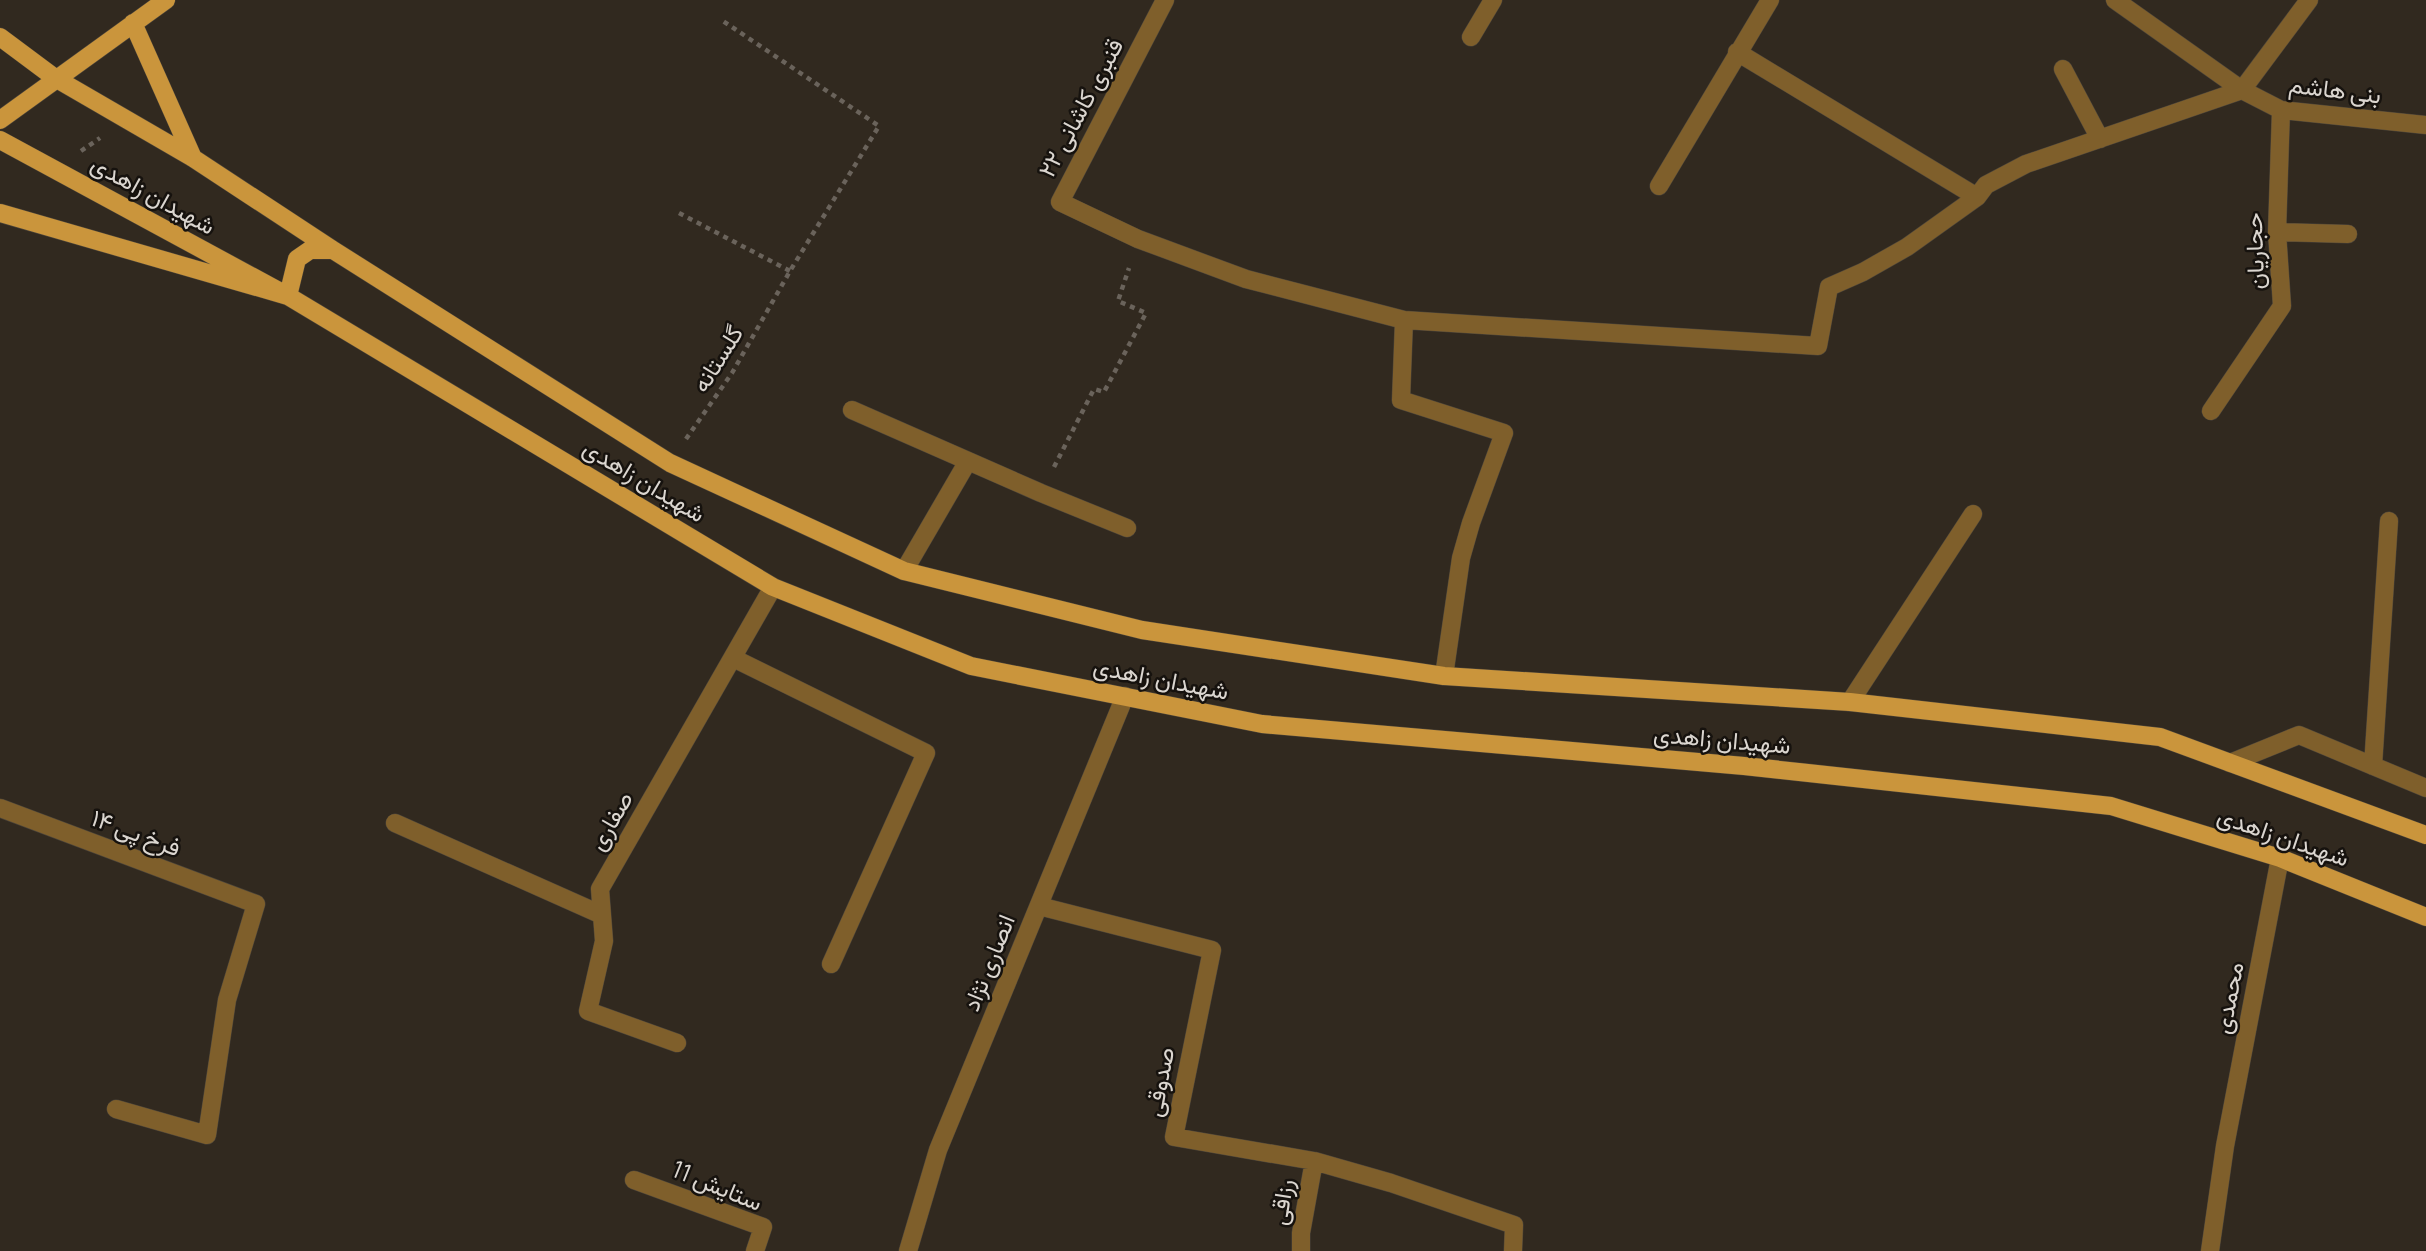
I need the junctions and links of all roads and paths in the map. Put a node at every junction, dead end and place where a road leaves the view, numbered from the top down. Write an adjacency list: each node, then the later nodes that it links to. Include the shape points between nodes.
1 (166, 0): 8 (main road)
2 (1165, 0): 27 (street, قنبری کاشانی ۲۲, via 1060,202)
3 (1493, 0): 10 (street)
4 (1770, 0): 11 (street)
5 (2115, 0): 14 (street, بنی هاشم)
6 (2309, 0): 14 (street)
7 (723, 21): 29 (path, گلستانه, via 879,126)
8 (133, 23): 13 (main road); 20 (main road)
9 (0, 37): 13 (main road, شهیدان زاهدی)
10 (1471, 37)
11 (1737, 52): 21 (street); 22 (street)
12 (2063, 69): 18 (street)
13 (55, 78): 16 (main road); 20 (main road, شهیدان زاهدی)
14 (2242, 90): 15 (street, بنی هاشم); 18 (street)
15 (2281, 110): 17 (street, بنی هاشم); 25 (street, حجاریان)
16 (0, 120)
17 (2426, 125)
18 (2100, 139): 22 (street, via 2026,164 1986,185)
19 (0, 140): 30 (main road, شهیدان زاهدی)
20 (193, 158): 28 (main road, شهیدان زاهدی)
21 (1659, 186)
22 (1977, 197): 31 (street, via 1907,247 1829,287 1818,346)
23 (0, 213): 30 (main road)
24 (679, 213): 29 (path)
25 (2277, 232): 26 (street); 33 (street, حجاریان, via 2282,306)
26 (2348, 234)
27 (1138, 239): 31 (street, via 1246,279); 36 (path, via 1118,300 1146,313 1104,392 1094,389)
28 (333, 250): 30 (main road, via 310,250 297,259); 35 (main road, شهیدان زاهدی)
29 (790, 271): 35 (path, گلستانه, via 732,373)
30 (288, 296): 41 (main road, شهیدان زاهدی)
31 (1404, 320): 43 (street, via 1401,400 1504,433 1461,558)
32 (852, 410): 34 (street)
33 (2211, 411)
34 (968, 461): 36 (street); 40 (street)
35 (670, 463): 40 (main road, شهیدان زاهدی)
36 (1041, 493): 39 (street)
37 (1973, 514): 45 (street)
38 (2389, 521): 47 (street)
39 (1127, 528)
40 (904, 571): 43 (main road, شهیدان زاهدی, via 1142,630)
41 (773, 587): 42 (street, صفاری); 44 (main road, شهیدان زاهدی, via 971,666)
42 (733, 658): 54 (street, صفاری, via 600,889); 56 (street, via 926,753)
43 (1444, 676): 45 (main road, شهیدان زاهدی)
44 (1125, 696): 52 (main road, شهیدان زاهدی, via 1262,724 1744,766 2111,806); 53 (street, انصاری نژاد)
45 (1850, 702): 46 (main road, شهیدان زاهدی, via 2160,737)
46 (2230, 763): 47 (street, via 2299,735); 51 (main road, شهیدان زاهدی)
47 (2373, 766): 48 (street)
48 (2426, 788)
49 (0, 808): 58 (street, فرخ پی ۱۴, via 256,904 227,1000 207,1135)
50 (395, 823): 54 (street)
51 (2426, 835)
52 (2280, 858): 55 (main road, شهیدان زاهدی); 65 (street, محمدی, via 2225,1146)
53 (1039, 906): 59 (street, صدوقی, via 1212,950 1174,1137); 62 (street, انصاری نژاد, via 938,1150)
54 (602, 915): 57 (street, صفاری, via 604,941 588,1011)
55 (2426, 917)
56 (831, 964)
57 (677, 1043)
58 (116, 1109)
59 (1314, 1161): 63 (street, رزاقی); 64 (street, صدوقی, via 1514,1224)
60 (634, 1180): 61 (street, ستایش 11, via 762,1227)
61 (755, 1251)
62 (908, 1251)
63 (1301, 1251)
64 (1513, 1251)
65 (2210, 1251)

